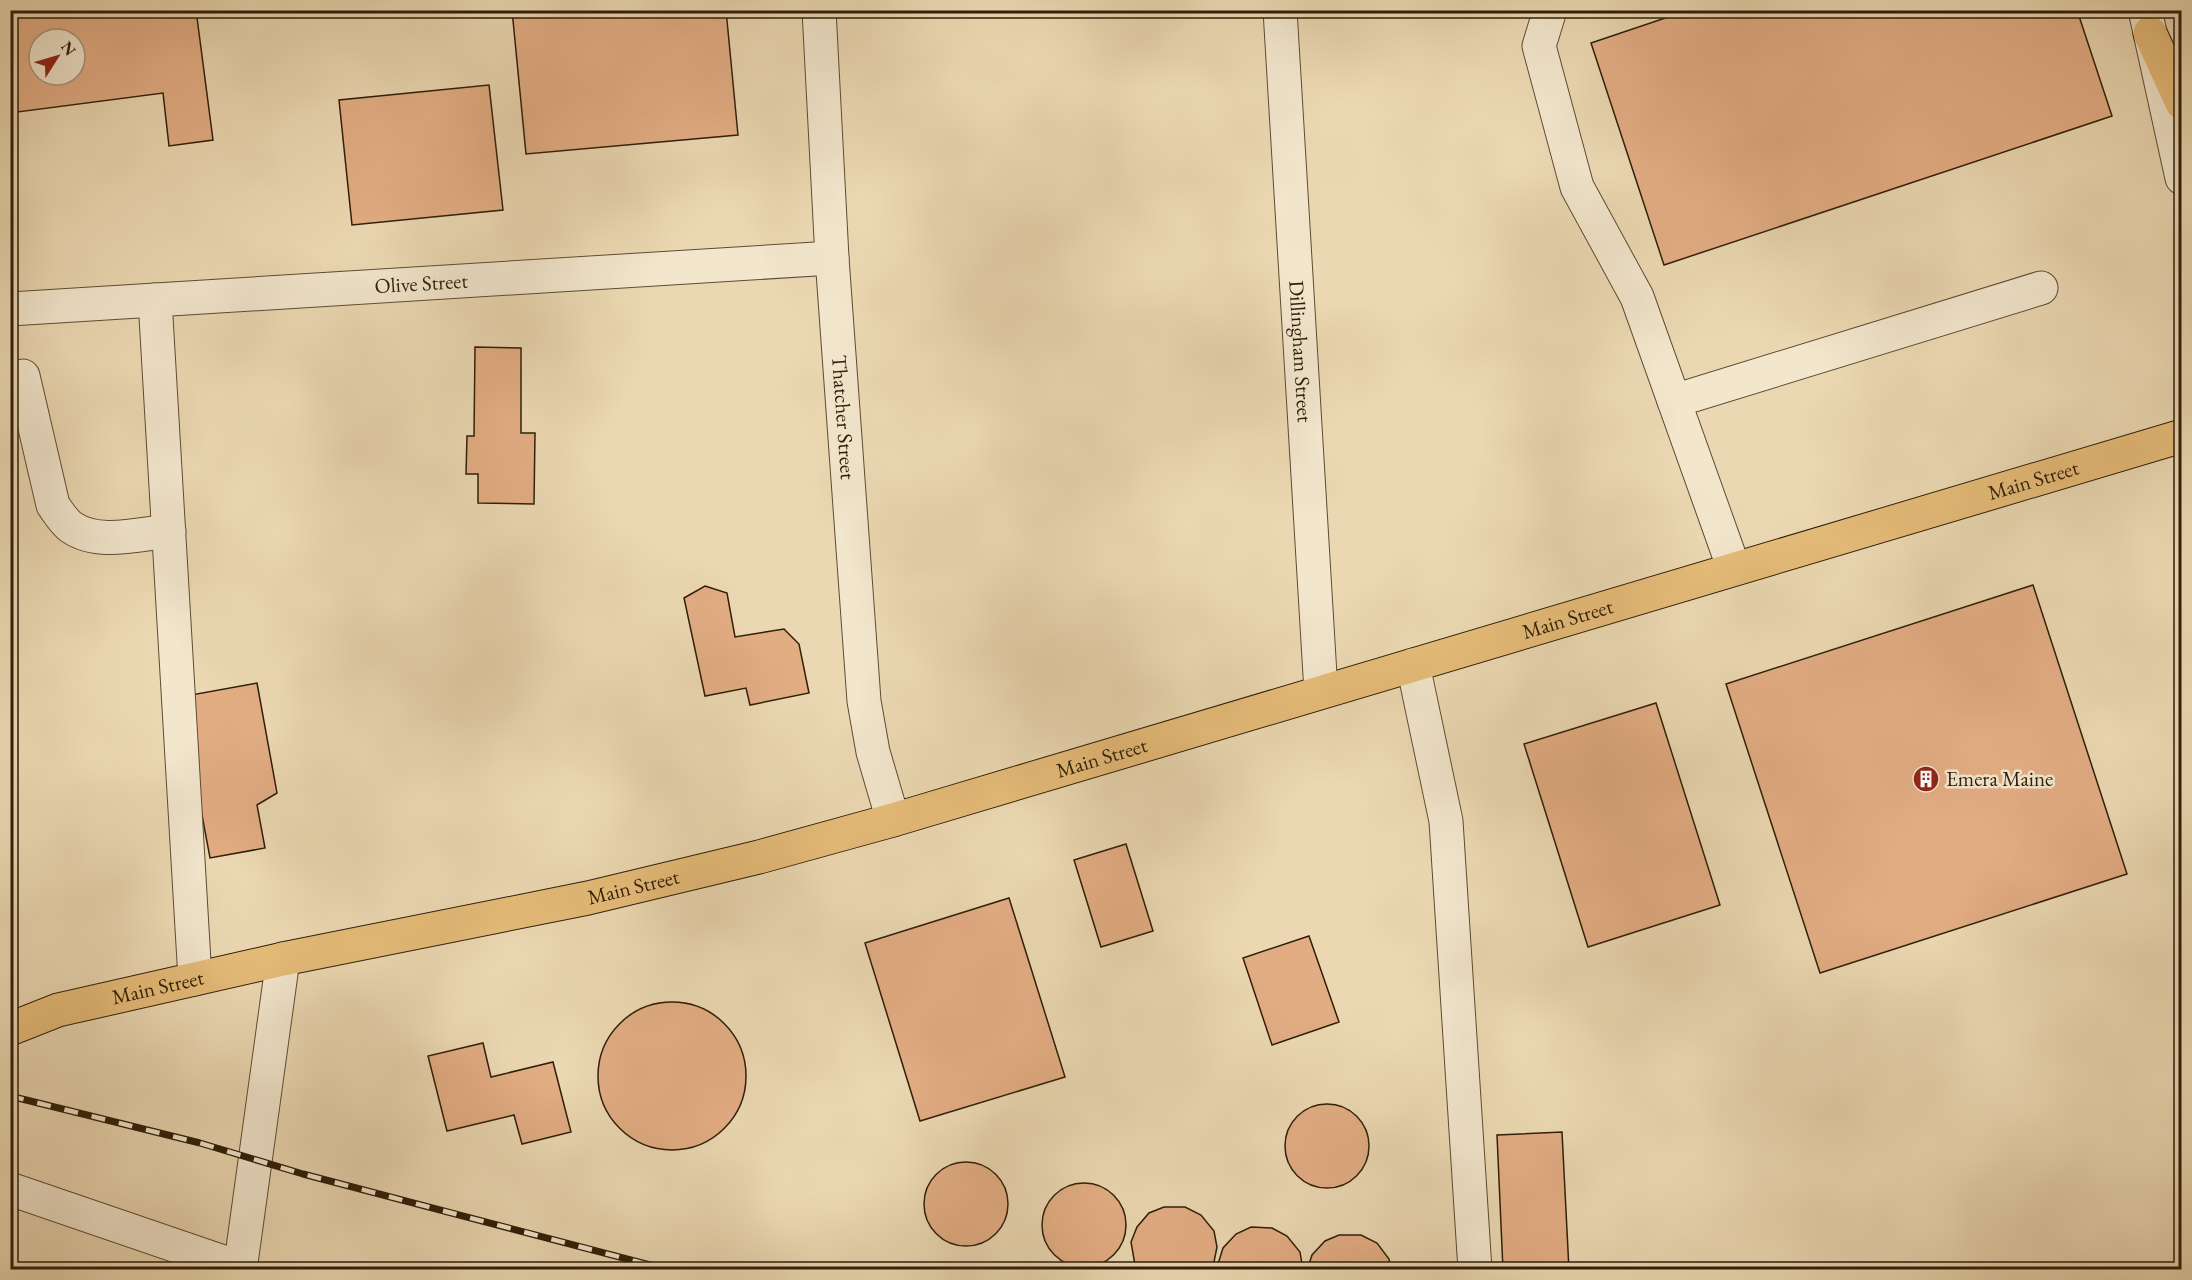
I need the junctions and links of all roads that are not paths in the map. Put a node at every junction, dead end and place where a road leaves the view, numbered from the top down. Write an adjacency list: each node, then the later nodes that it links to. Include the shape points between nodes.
1 (819, 10): 7 (street, Thatcher Street)
2 (1280, 10): 17 (street, Dillingham Street)
3 (1550, 10): 12 (street, via 1539,45 1577,188 1637,297)
4 (2147, 22): 5 (main road); 6 (street)
5 (2181, 103)
6 (2181, 178)
7 (831, 258): 9 (street, Olive Street); 18 (street, Thatcher Street, via 864,701 873,752)
8 (2041, 288): 12 (street)
9 (155, 300): 10 (street, Olive Street); 14 (street)
10 (10, 309)
11 (23, 376): 14 (street, via 53,505 60,516 71,527 101,538)
12 (1674, 401): 15 (street)
13 (2181, 436): 15 (main road, Main Street)
14 (169, 531): 20 (street)
15 (1734, 569): 16 (main road, Main Street)
16 (1413, 665): 17 (main road, Main Street); 24 (street, via 1446,821)
17 (1321, 693): 18 (main road, Main Street)
18 (893, 820): 19 (main road, Main Street, via 588,898)
19 (283, 959): 20 (main road, Main Street); 23 (street)
20 (195, 979): 21 (main road, Main Street, via 58,1010)
21 (10, 1029)
22 (10, 1190): 23 (street)
23 (241, 1269)
24 (1475, 1269)

